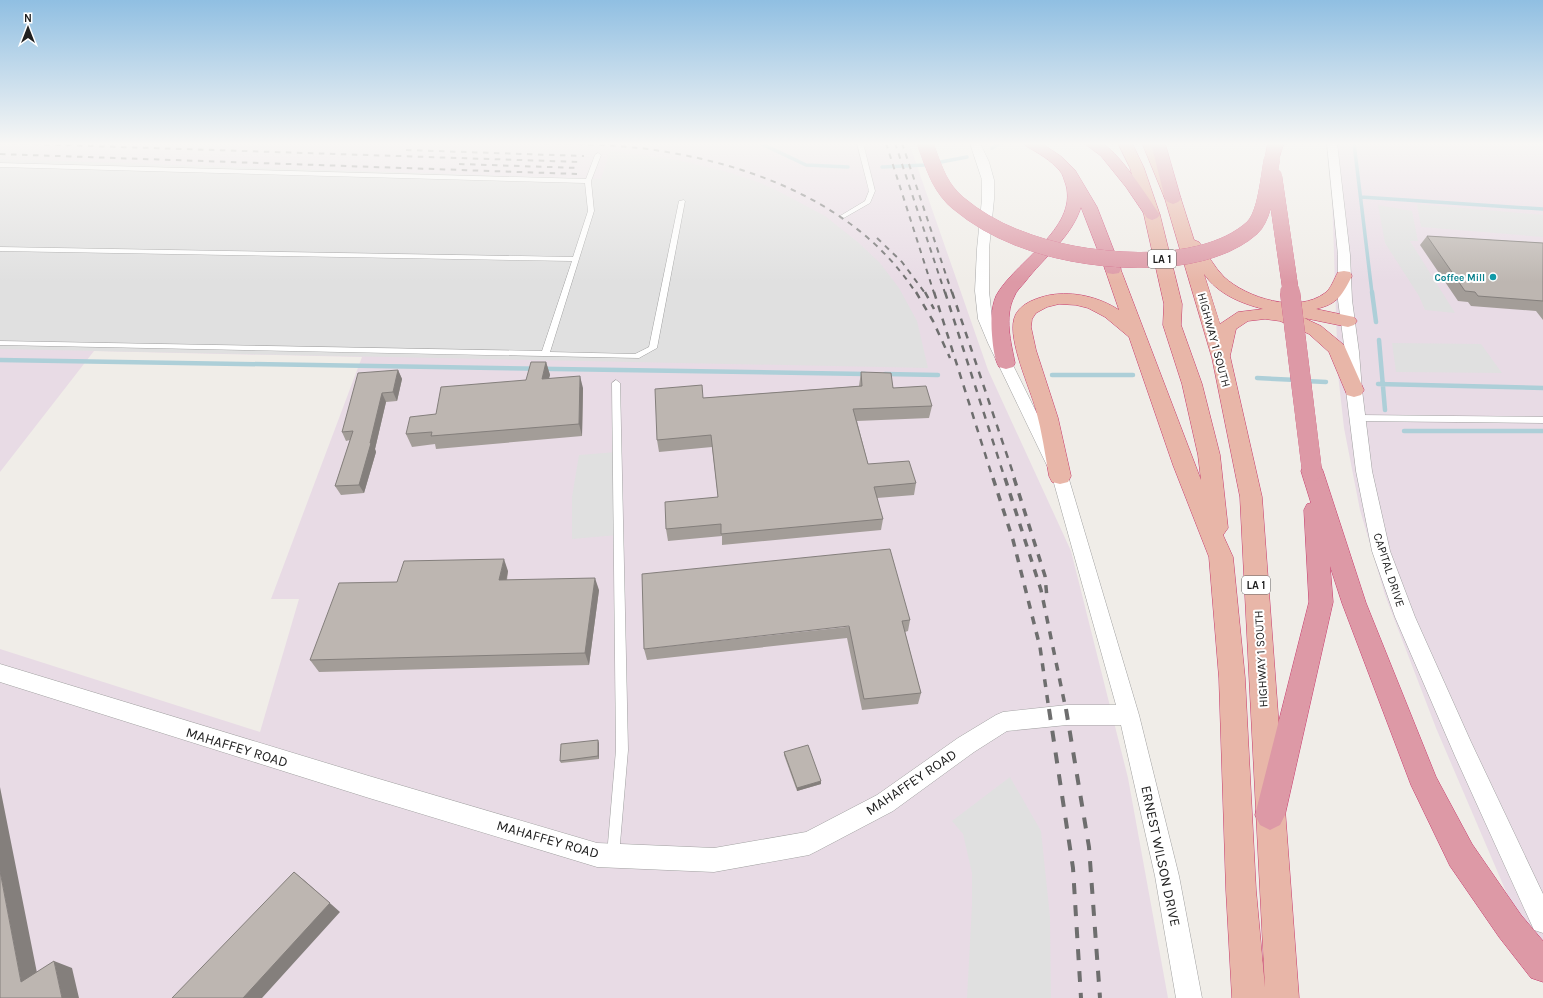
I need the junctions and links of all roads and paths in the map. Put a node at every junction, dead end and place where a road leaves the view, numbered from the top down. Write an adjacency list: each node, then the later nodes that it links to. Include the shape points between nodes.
1 (589, 190): 20 (lane, via 592,211)
2 (872, 190): 17 (lane, via 868,202)
3 (947, 190): 11 (highway, bridge, via 959,204 988,225 1031,244 1075,254 1143,261 1193,256 1230,244 1253,227 1263,208)
4 (988, 190): 28 (street, ERNEST WILSON DRIVE, via 982,291 986,319)
5 (1074, 190): 28 (highway, via 1074,210 1067,225 1020,275 1004,298 999,320)
6 (1079, 190): 24 (highway, via 1091,209)
7 (1135, 190): 16 (highway)
8 (1144, 190): 16 (highway, LA 1)
9 (1169, 190): 14 (highway, HIGHWAY 1 SOUTH / LA 1)
10 (1171, 190): 14 (highway)
11 (1267, 190)
12 (1280, 190): 33 (highway, bridge)
13 (1337, 190): 21 (street, CAPITAL DRIVE)
14 (1173, 198): 18 (highway, HIGHWAY 1 SOUTH / LA 1)
15 (682, 201): 26 (lane, via 653,348 636,356)
16 (1152, 215): 35 (highway, LA 1, via 1172,304 1172,325 1192,384 1210,455)
17 (842, 217)
18 (1184, 233): 22 (highway, via 1218,280 1235,292); 27 (highway, HIGHWAY 1 SOUTH / LA 1)
19 (0, 249): 20 (lane)
20 (576, 259): 26 (lane)
21 (1344, 276): 22 (highway, via 1332,296 1316,304); 23 (street, CAPITAL DRIVE)
22 (1278, 311): 23 (highway); 27 (highway, via 1244,316 1227,326); 30 (highway, via 1315,330 1337,349)
23 (1348, 325): 30 (street, CAPITAL DRIVE)
24 (1137, 336): 34 (highway, via 1113,313 1096,304 1079,300 1060,299 1041,303 1023,318 1022,332 1046,412); 35 (highway)
25 (0, 343): 26 (lane)
26 (545, 354)
27 (1221, 358): 38 (highway, HIGHWAY 1 SOUTH / LA 1, via 1251,497)
28 (1006, 363): 34 (street, ERNEST WILSON DRIVE)
29 (616, 383): 39 (lane, via 622,750)
30 (1354, 390): 31 (street, CAPITAL DRIVE)
31 (1358, 418): 32 (lane); 40 (street, CAPITAL DRIVE, via 1364,472 1381,551 1405,617)
32 (1543, 420)
33 (1312, 471): 38 (highway, via 1320,602); 41 (highway, via 1354,603 1425,785 1461,855 1510,926)
34 (1060, 476): 37 (street, ERNEST WILSON DRIVE)
35 (1221, 557): 42 (highway, via 1232,678)
36 (0, 673): 39 (street, MAHAFFEY ROAD, via 369,787 597,854)
37 (1129, 716): 39 (street, MAHAFFEY ROAD, via 1068,715 1003,722 885,803 809,842 714,860); 44 (street, ERNEST WILSON DRIVE, via 1167,876)
38 (1270, 815): 43 (highway, HIGHWAY 1 SOUTH / LA 1)
39 (613, 855)
40 (1543, 921)
41 (1543, 966)
42 (1248, 983)
43 (1281, 989)
44 (1189, 998)

